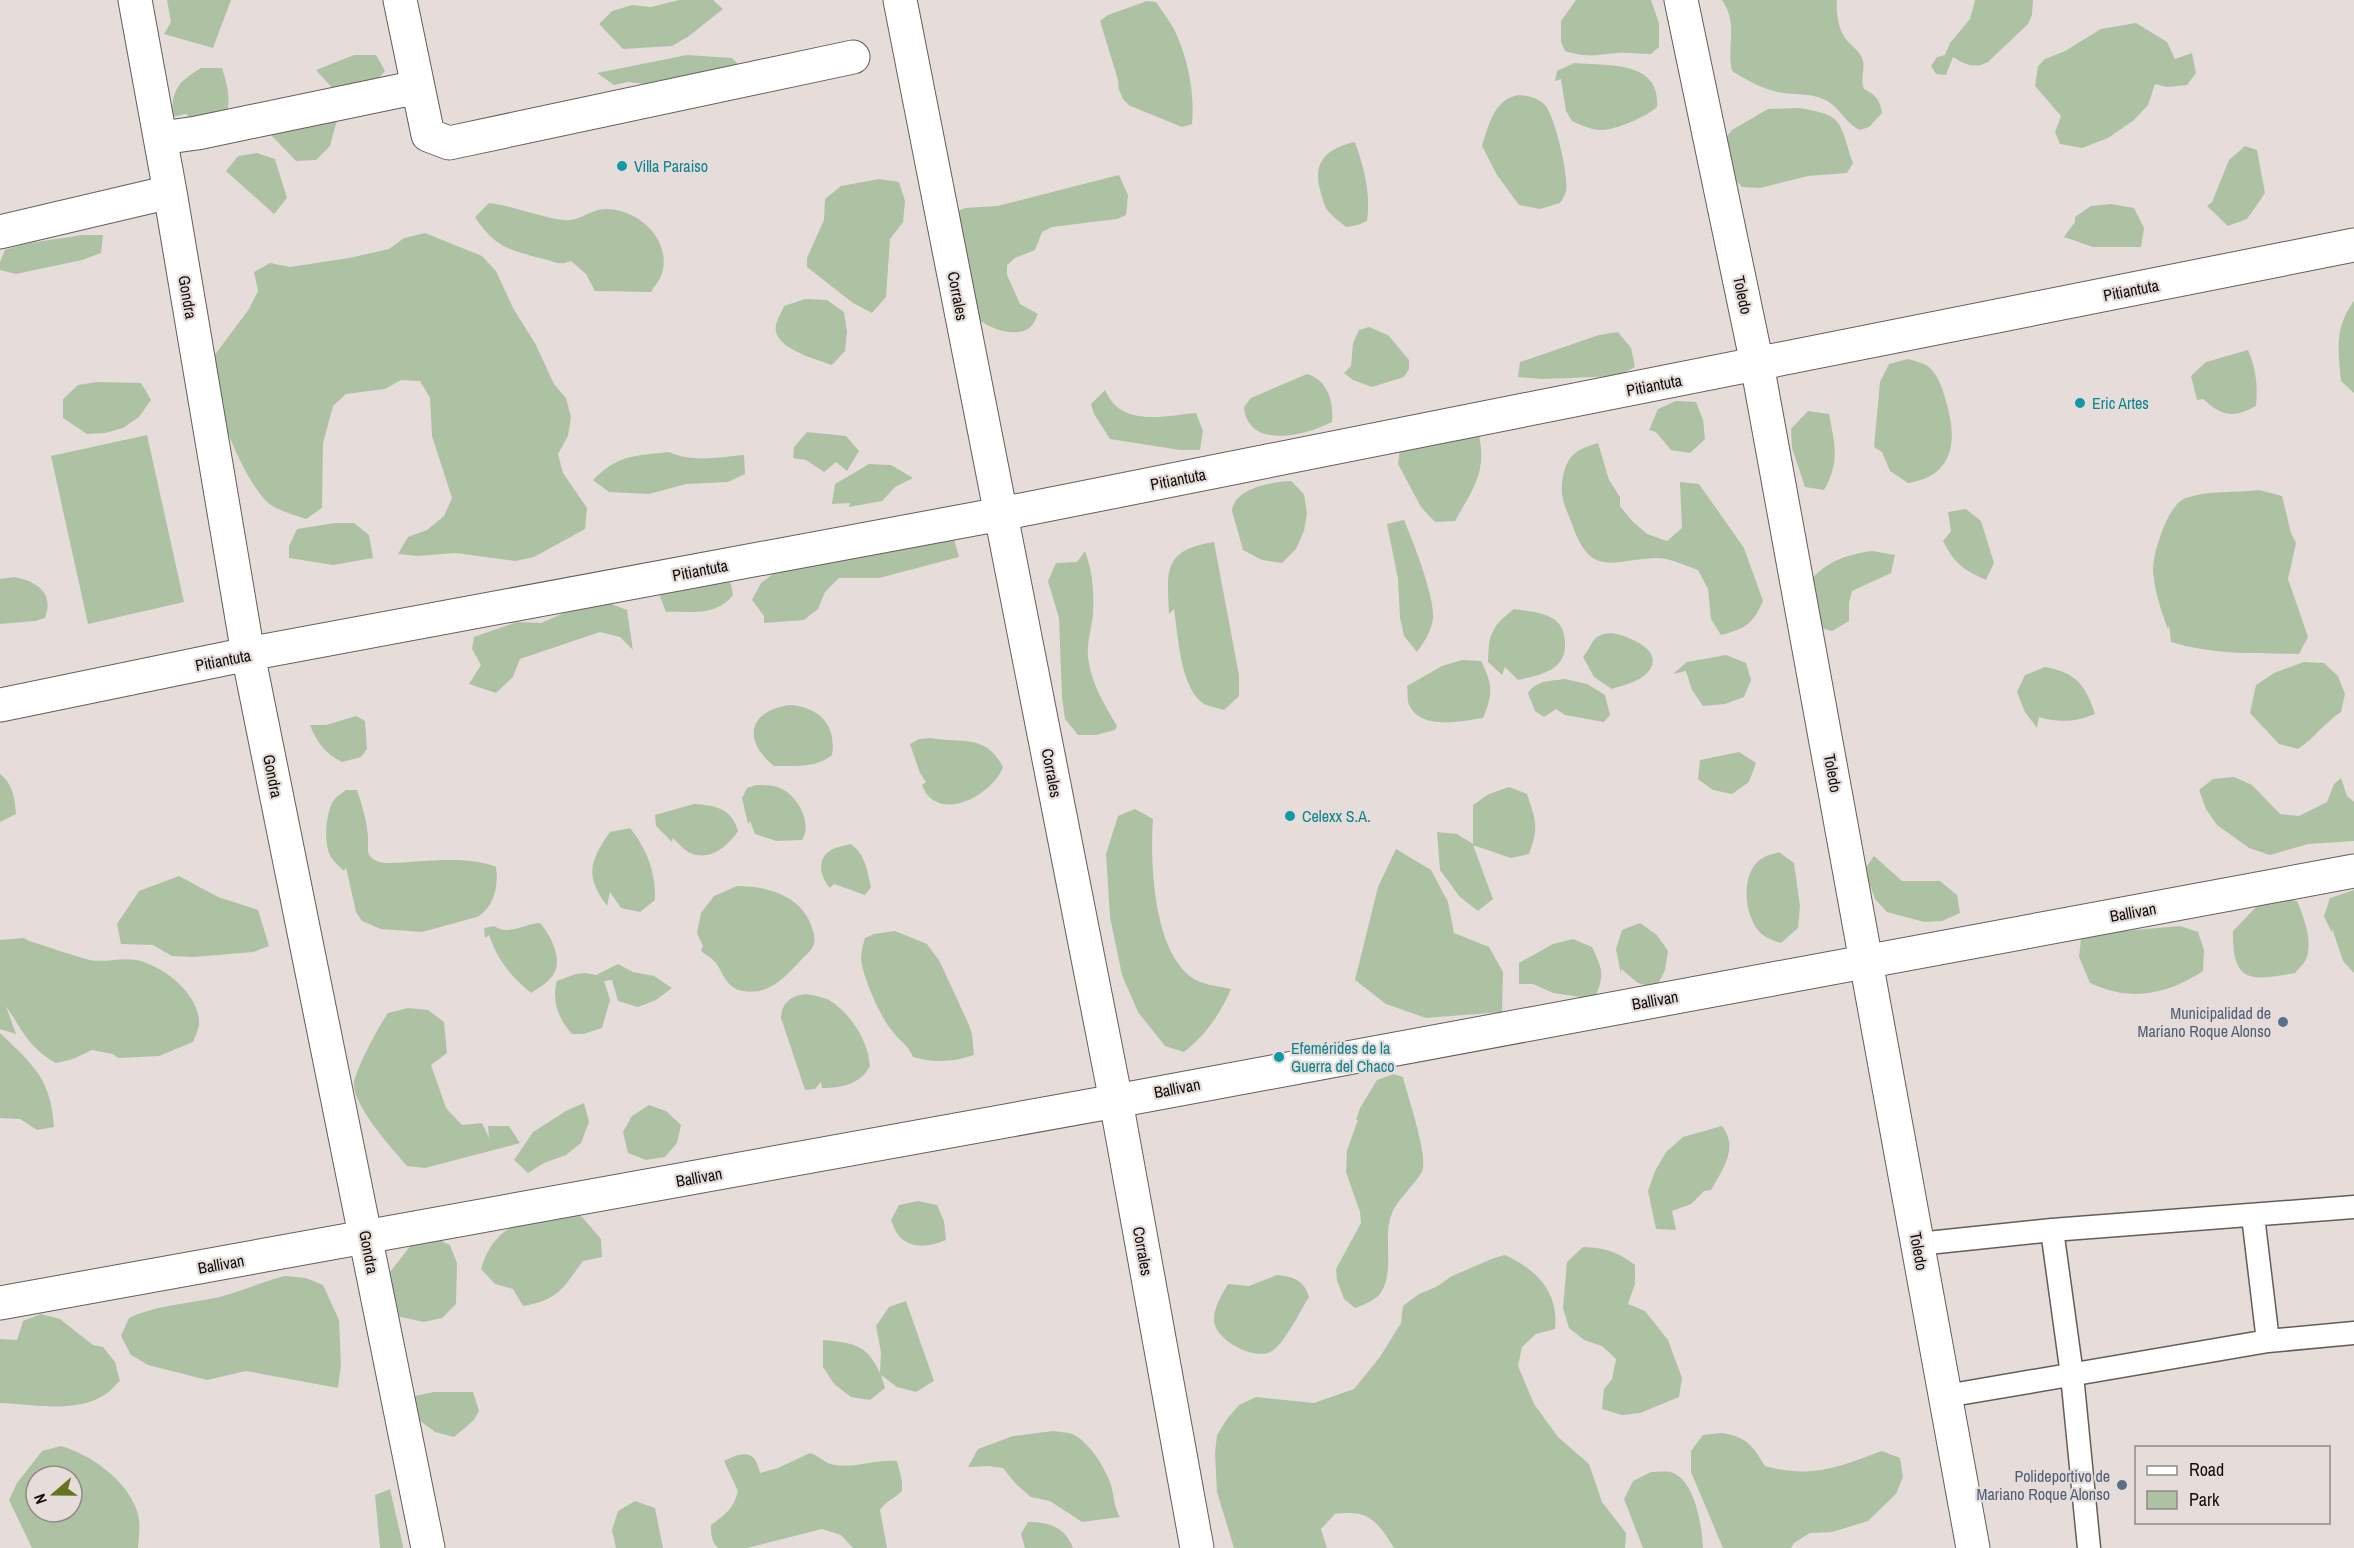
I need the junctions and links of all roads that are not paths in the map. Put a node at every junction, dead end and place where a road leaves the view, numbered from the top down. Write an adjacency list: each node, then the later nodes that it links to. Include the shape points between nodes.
1 (135, 0): 7 (street, Gondra)
2 (400, 0): 6 (street)
3 (900, 0): 12 (street, Corrales)
4 (1681, 0): 11 (street, Toledo)
5 (853, 57): 6 (street, via 448,142 428,135)
6 (418, 87): 7 (street)
7 (161, 138): 8 (street, Gondra)
8 (170, 192): 9 (street); 13 (street, Gondra)
9 (0, 232)
10 (2354, 245): 11 (street, Pitiantuta)
11 (1757, 364): 12 (street, Pitiantuta); 16 (street, Toledo)
12 (1001, 514): 13 (street, Pitiantuta); 17 (street, Corrales)
13 (248, 654): 14 (street, Pitiantuta); 21 (street, Gondra)
14 (0, 705)
15 (2354, 871): 16 (street, Ballivan)
16 (1867, 960): 17 (street, Ballivan); 22 (street, Toledo)
17 (1116, 1101): 21 (street, Ballivan); 29 (street, Corrales)
18 (2354, 1207): 19 (lane)
19 (2253, 1216): 20 (lane); 25 (lane)
20 (2052, 1230): 22 (lane); 26 (lane)
21 (366, 1238): 23 (street, Ballivan); 28 (street, Gondra)
22 (1918, 1244): 27 (street, Toledo)
23 (0, 1303)
24 (2354, 1333): 25 (lane)
25 (2268, 1341): 26 (lane)
26 (2072, 1375): 27 (lane); 31 (lane)
27 (1946, 1396): 30 (street, Toledo)
28 (428, 1548)
29 (1197, 1548)
30 (1973, 1548)
31 (2089, 1548)

